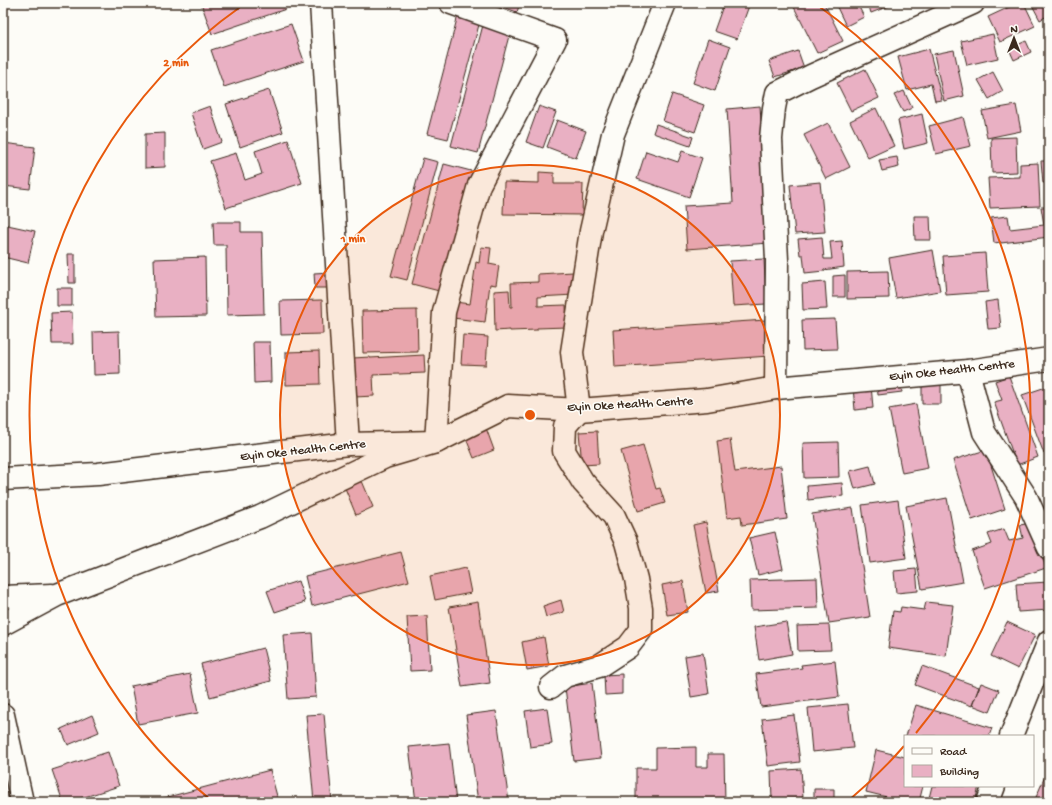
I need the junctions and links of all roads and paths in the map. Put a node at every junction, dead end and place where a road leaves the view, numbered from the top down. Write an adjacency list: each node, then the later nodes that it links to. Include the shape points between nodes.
1 (320, 3): 10 (street)
2 (451, 3): 9 (street, via 555,40 479,185 444,312)
3 (665, 3): 8 (street, via 613,134 591,231 572,352)
4 (973, 3): 7 (street, via 777,93 771,139 777,260)
5 (1049, 359): 6 (street, Eyin Oke Health Centre)
6 (968, 371): 7 (street, Eyin Oke Health Centre); 12 (street, via 984,432 1026,497)
7 (776, 388): 8 (street, Eyin Oke Health Centre, via 707,400)
8 (579, 410): 9 (street, Eyin Oke Health Centre, via 508,406); 17 (street, via 565,426 564,451 582,482 614,516 626,542 641,608 641,630 628,648 599,666 565,676)
9 (436, 442): 10 (street, Eyin Oke Health Centre); 13 (street, via 385,457 260,517)
10 (348, 444): 11 (street, Eyin Oke Health Centre, via 98,474)
11 (3, 479)
12 (1049, 548)
13 (57, 595): 14 (street); 15 (street)
14 (3, 597)
15 (3, 624)
16 (1049, 641): 19 (street)
17 (551, 687)
18 (3, 715): 21 (street)
19 (1011, 735)
20 (994, 787): 22 (street)
21 (22, 802)
22 (988, 802)

